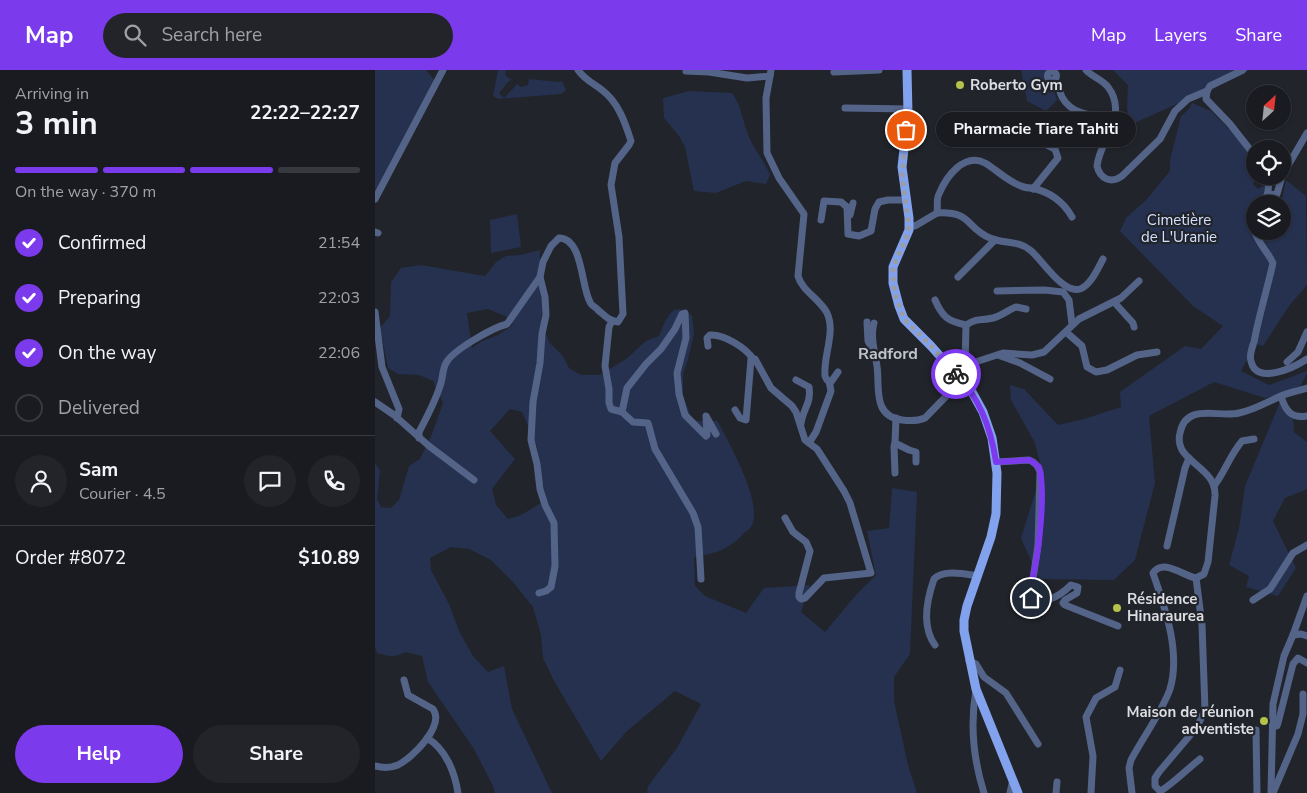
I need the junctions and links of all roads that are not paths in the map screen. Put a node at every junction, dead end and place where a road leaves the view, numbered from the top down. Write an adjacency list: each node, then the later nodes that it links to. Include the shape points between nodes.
1 (578, 70): 42 (street, via 618,108 631,140 617,159 611,177 619,238 623,314 618,322)
2 (879, 70): 8 (street)
3 (907, 70): 13 (main road)
4 (1086, 70): 14 (street, via 1109,88)
5 (1243, 70): 11 (street)
6 (440, 71): 23 (street)
7 (686, 71): 9 (street, via 747,78)
8 (834, 72)
9 (770, 73): 61 (street, via 765,145 775,172 803,214 798,276 828,315 825,376)
10 (1053, 74): 14 (street, via 1065,101 1074,110)
11 (1207, 91): 14 (street, via 1183,103 1160,139 1116,180 1105,178 1098,171 1097,160); 17 (street, via 1206,99)
12 (845, 108): 13 (street)
13 (908, 108): 24 (main road, via 902,167)
14 (1115, 119)
15 (1307, 133): 18 (street)
16 (1037, 140): 21 (street, via 1055,149 1058,158)
17 (1246, 144)
18 (1291, 160)
19 (1269, 185): 22 (street)
20 (1279, 185): 22 (street, via 1277,194)
21 (1033, 189): 26 (street, via 1021,186 982,162 966,162 958,166 938,195); 27 (street, via 1059,200)
22 (1267, 195)
23 (375, 199)
24 (906, 200): 29 (main road); 30 (street, via 879,202 871,231)
25 (853, 203): 30 (street, via 850,218)
26 (937, 213): 29 (street, via 915,226); 31 (street, via 959,214)
27 (1072, 217)
28 (821, 220): 30 (street, via 823,201 841,202 847,207 848,234)
29 (909, 225): 56 (main road, via 893,271 899,306 904,319)
30 (852, 236)
31 (995, 240): 33 (street, via 1026,247 1060,282 1071,288 1085,286); 35 (street)
32 (1258, 240): 53 (street, via 1273,263 1251,363 1260,372 1272,373 1292,368)
33 (1103, 259)
34 (540, 277): 42 (street, via 551,246 559,238 565,239 578,255 589,302); 72 (street, via 507,324 488,331 451,356 445,364 441,384); 88 (street, via 546,315 533,402 531,440 540,489 554,524 555,566 551,587)
35 (959, 277)
36 (1139, 281): 39 (street)
37 (997, 291): 44 (street, via 1065,293)
38 (935, 300): 45 (street, via 949,320)
39 (1114, 302): 44 (street); 46 (street)
40 (1026, 310): 45 (street, via 1016,307 991,319 976,319)
41 (375, 312): 68 (street, via 382,367 399,409)
42 (612, 321): 66 (street, via 605,366 611,409)
43 (870, 323): 69 (street, via 868,341 875,353 880,401 884,411)
44 (1073, 324): 47 (street)
45 (966, 325): 55 (street)
46 (1134, 327)
47 (1066, 332): 50 (street, via 1082,346 1087,367 1092,371 1100,372 1137,355); 51 (street, via 1049,349 1038,354)
48 (1307, 332): 54 (street, via 1297,352)
49 (708, 346): 52 (street, via 707,338 715,335 748,351)
50 (1157, 352)
51 (997, 354): 55 (street); 58 (street)
52 (753, 359): 65 (street, via 745,420); 70 (street, via 771,387 792,406)
53 (1307, 359)
54 (1287, 362)
55 (965, 366): 56 (street)
56 (951, 370): 60 (main road)
57 (838, 372): 61 (street)
58 (1050, 379)
59 (796, 380): 70 (street, via 809,387 810,392)
60 (962, 380): 69 (street, via 925,418); 78 (main road, via 983,412)
61 (829, 381): 74 (street, via 831,391)
62 (1307, 388): 63 (street)
63 (1281, 396): 67 (street, via 1289,413); 76 (street, via 1239,413 1203,412 1188,418 1179,440)
64 (375, 402): 68 (street)
65 (735, 410)
66 (622, 412): 71 (street, via 627,388 661,349 685,314 686,338 677,373 679,394 685,415 706,436 706,416); 87 (street, via 633,422 649,423 655,449 693,513 698,527)
67 (1307, 416)
68 (397, 418): 72 (street)
69 (896, 418): 75 (street)
70 (801, 425): 74 (street)
71 (716, 434)
72 (419, 438): 80 (street)
73 (1254, 440): 81 (street, via 1242,441)
74 (809, 442): 82 (street, via 824,459 850,503 871,573 824,578 801,599 799,593 809,551 806,542 793,532)
75 (895, 443): 77 (street, via 916,452); 79 (street)
76 (1189, 458): 81 (street); 84 (street)
77 (917, 462)
78 (996, 462): 85 (main road, via 995,521); 91 (street, via 1029,460 1039,467 1038,545 1027,595 1037,601 1045,600 1075,585 1077,593 1065,600 1065,605)
79 (895, 473)
80 (474, 480)
81 (1214, 486): 86 (street, via 1206,570)
82 (785, 518)
83 (1307, 545): 90 (street, via 1293,553 1270,589)
84 (1167, 546)
85 (978, 576): 94 (street, via 949,573 934,579 927,615 929,633); 95 (main road, via 964,620)
86 (1196, 578): 105 (street, via 1202,625 1205,710 1197,726 1155,778 1155,786 1160,791 1165,789); 115 (street, via 1167,567 1153,573 1171,640 1173,677 1169,691 1131,760)
87 (701, 579)
88 (539, 593)
89 (1307, 596): 92 (street)
90 (1253, 600)
91 (1118, 626)
92 (1293, 635): 93 (street); 101 (street, via 1286,650 1273,704)
93 (1307, 636)
94 (935, 645)
95 (969, 661): 99 (main road); 104 (street, via 1006,693)
96 (1307, 663): 101 (street, via 1298,658 1293,664 1278,723)
97 (1120, 670): 114 (street, via 1115,687 1095,698 1086,718 1093,756)
98 (404, 680): 103 (street, via 408,695 435,712 434,724)
99 (976, 690): 107 (main road); 110 (street, via 977,768)
100 (1303, 694): 117 (street, via 1302,718 1294,745)
101 (1273, 726): 117 (street)
102 (1256, 730): 116 (street)
103 (427, 738): 106 (street, via 419,750 398,765); 109 (street, via 448,761)
104 (1038, 744)
105 (1200, 759)
106 (375, 766)
107 (1012, 780): 111 (street); 112 (main road)
108 (1057, 782): 113 (street)
109 (458, 793)
110 (984, 793)
111 (1011, 793)
112 (1018, 793)
113 (1056, 793)
114 (1091, 793)
115 (1132, 793)
116 (1257, 793)
117 (1272, 793)

